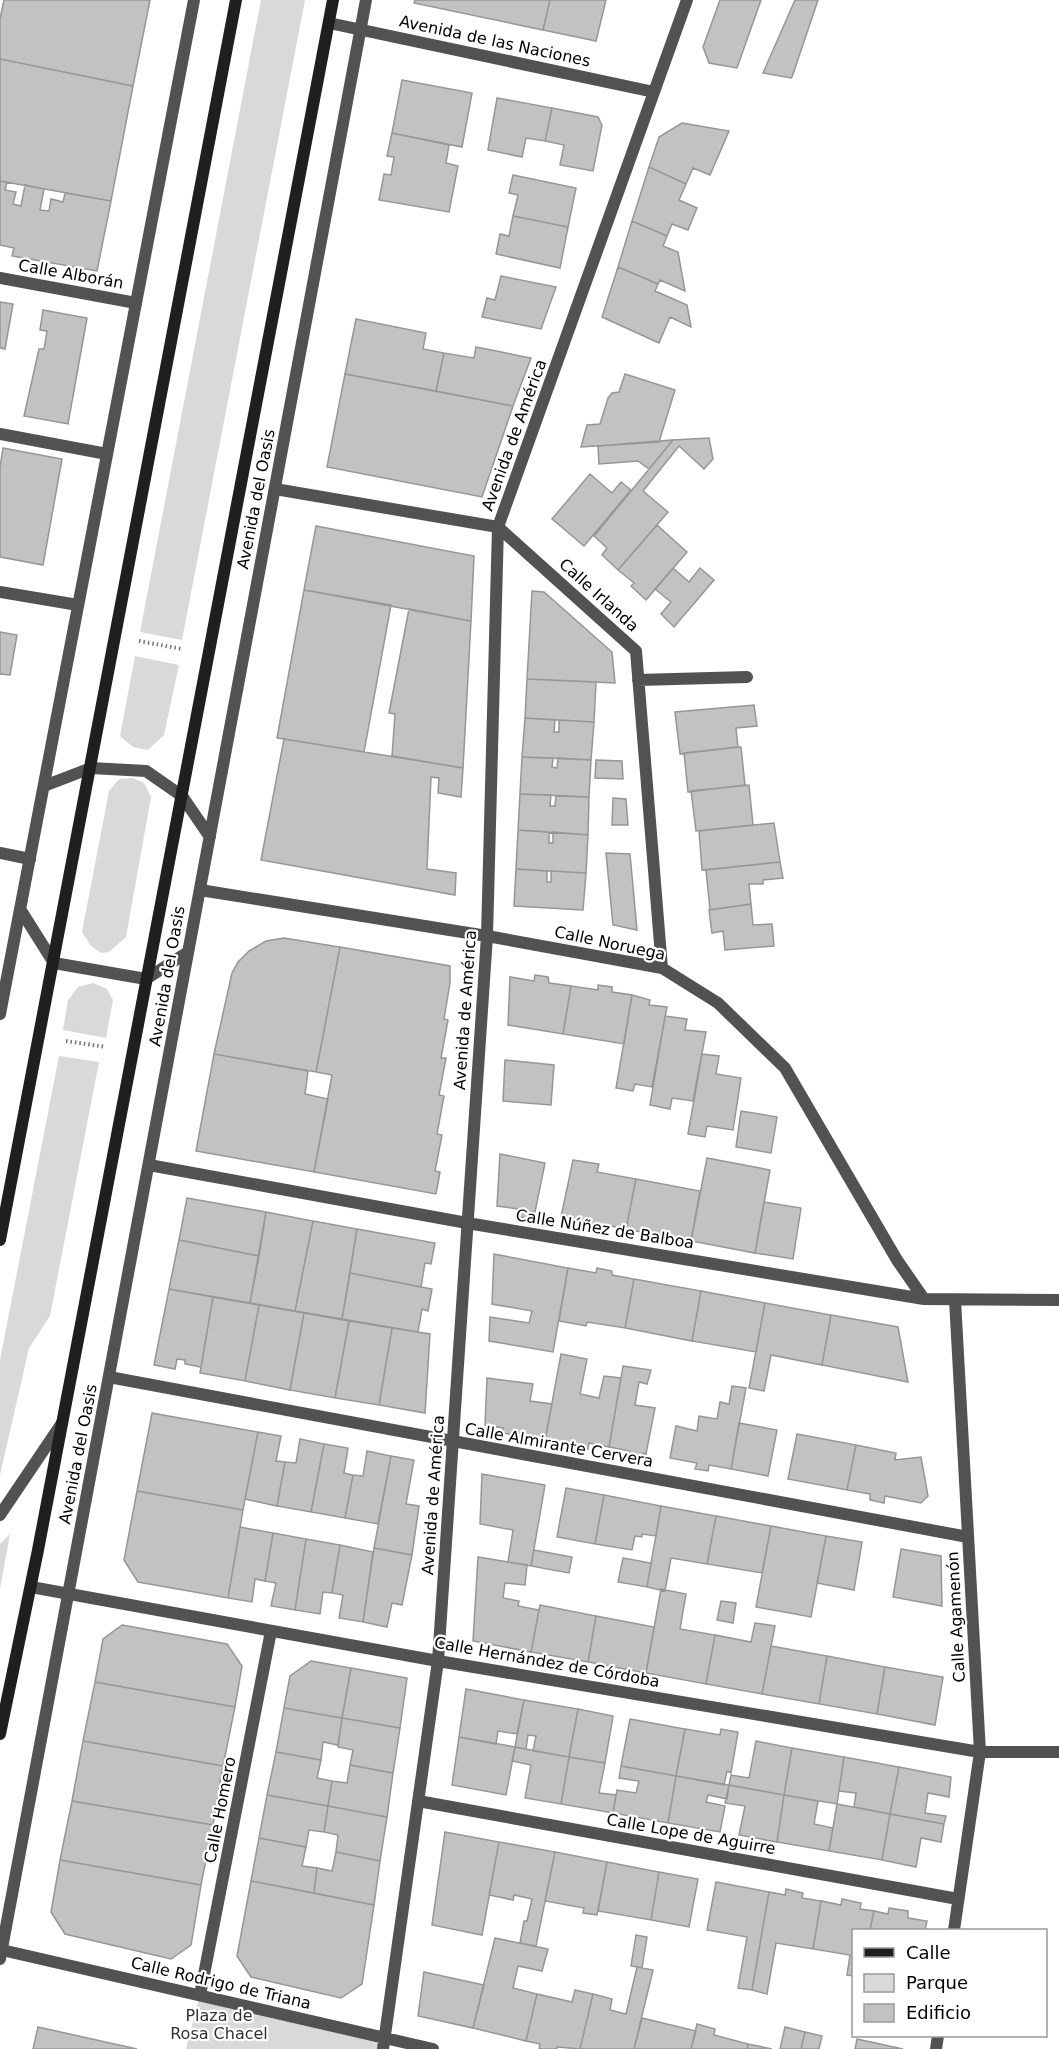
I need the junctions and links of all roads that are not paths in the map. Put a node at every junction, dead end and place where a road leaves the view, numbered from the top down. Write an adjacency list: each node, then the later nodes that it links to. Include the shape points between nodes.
1 (194, 0): 10 (street)
2 (236, 0): 19 (main road)
3 (333, 0): 6 (main road, Avenida del Oasis)
4 (366, 0): 7 (street, Avenida del Oasis)
5 (687, 0): 8 (street, Avenida de América)
6 (329, 23): 7 (street, Avenida de las Naciones); 21 (main road, Avenida del Oasis)
7 (361, 30): 8 (street, Avenida de las Naciones); 13 (street, Avenida del Oasis)
8 (654, 92): 14 (street, Avenida de América)
9 (0, 278): 10 (street, Calle Alborán)
10 (136, 303): 12 (street)
11 (0, 434): 12 (street)
12 (107, 454): 16 (street)
13 (275, 489): 14 (street); 22 (street, Avenida del Oasis)
14 (498, 527): 18 (street, Calle Irlanda, via 636,651); 27 (street, Avenida de América)
15 (0, 592): 16 (street)
16 (78, 606): 20 (street)
17 (747, 677): 18 (street)
18 (638, 680): 30 (street, Calle Irlanda)
19 (91, 768): 20 (street); 21 (street, via 146,771); 29 (main road)
20 (44, 786): 24 (street)
21 (182, 796): 22 (street); 31 (main road, Avenida del Oasis)
22 (210, 837): 25 (street, Avenida del Oasis)
23 (0, 853): 24 (street)
24 (30, 859): 26 (street)
25 (200, 890): 27 (street, Calle Noruega); 28 (street, Avenida del Oasis)
26 (20, 909): 29 (street); 32 (street)
27 (487, 936): 30 (street, Calle Noruega); 34 (street, Avenida de América)
28 (188, 952): 31 (street); 33 (street, Avenida del Oasis)
29 (54, 963): 31 (street); 35 (main road)
30 (662, 968): 36 (street, Calle Noruega, via 718,1002 785,1068 897,1260)
31 (146, 979): 40 (main road, Avenida del Oasis)
32 (0, 1014)
33 (149, 1165): 34 (street, Calle Núñez de Balboa); 39 (street, Avenida del Oasis)
34 (468, 1223): 36 (street, Calle Núñez de Balboa); 41 (street, Avenida de América)
35 (0, 1240)
36 (924, 1299): 37 (street, Calle Núñez de Balboa)
37 (955, 1300): 38 (street, Calle Núñez de Balboa); 43 (street, Calle Agamenón)
38 (1059, 1300)
39 (109, 1377): 41 (street, Calle Almirante Cervera); 45 (street, Avenida del Oasis)
40 (62, 1423): 42 (street); 44 (main road, Avenida del Oasis)
41 (453, 1442): 43 (street, Calle Almirante Cervera); 47 (street, Avenida de América)
42 (0, 1515)
43 (969, 1537): 49 (street, Calle Agamenón)
44 (31, 1587): 45 (street, Calle Hernández de Córdoba); 48 (main road, Avenida del Oasis)
45 (69, 1593): 46 (street, Calle Hernández de Córdoba); 54 (street, Avenida del Oasis)
46 (272, 1630): 47 (street, Calle Hernández de Córdoba); 55 (street, Calle Homero)
47 (438, 1661): 49 (street, Calle Hernández de Córdoba); 51 (street, Avenida de América)
48 (0, 1734)
49 (980, 1752): 50 (street, Calle Hernández de Córdoba); 52 (street, Calle Agamenón)
50 (1059, 1752)
51 (418, 1801): 52 (street, Calle Lope de Aguirre); 56 (street, Avenida de América)
52 (958, 1899): 53 (street, Calle Agamenón)
53 (954, 1929)
54 (1, 1954): 55 (street, Calle Rodrigo de Triana)
55 (200, 1995): 56 (street, Calle Rodrigo de Triana)
56 (383, 2043): 57 (street, Calle Rodrigo de Triana)
57 (433, 2049)

